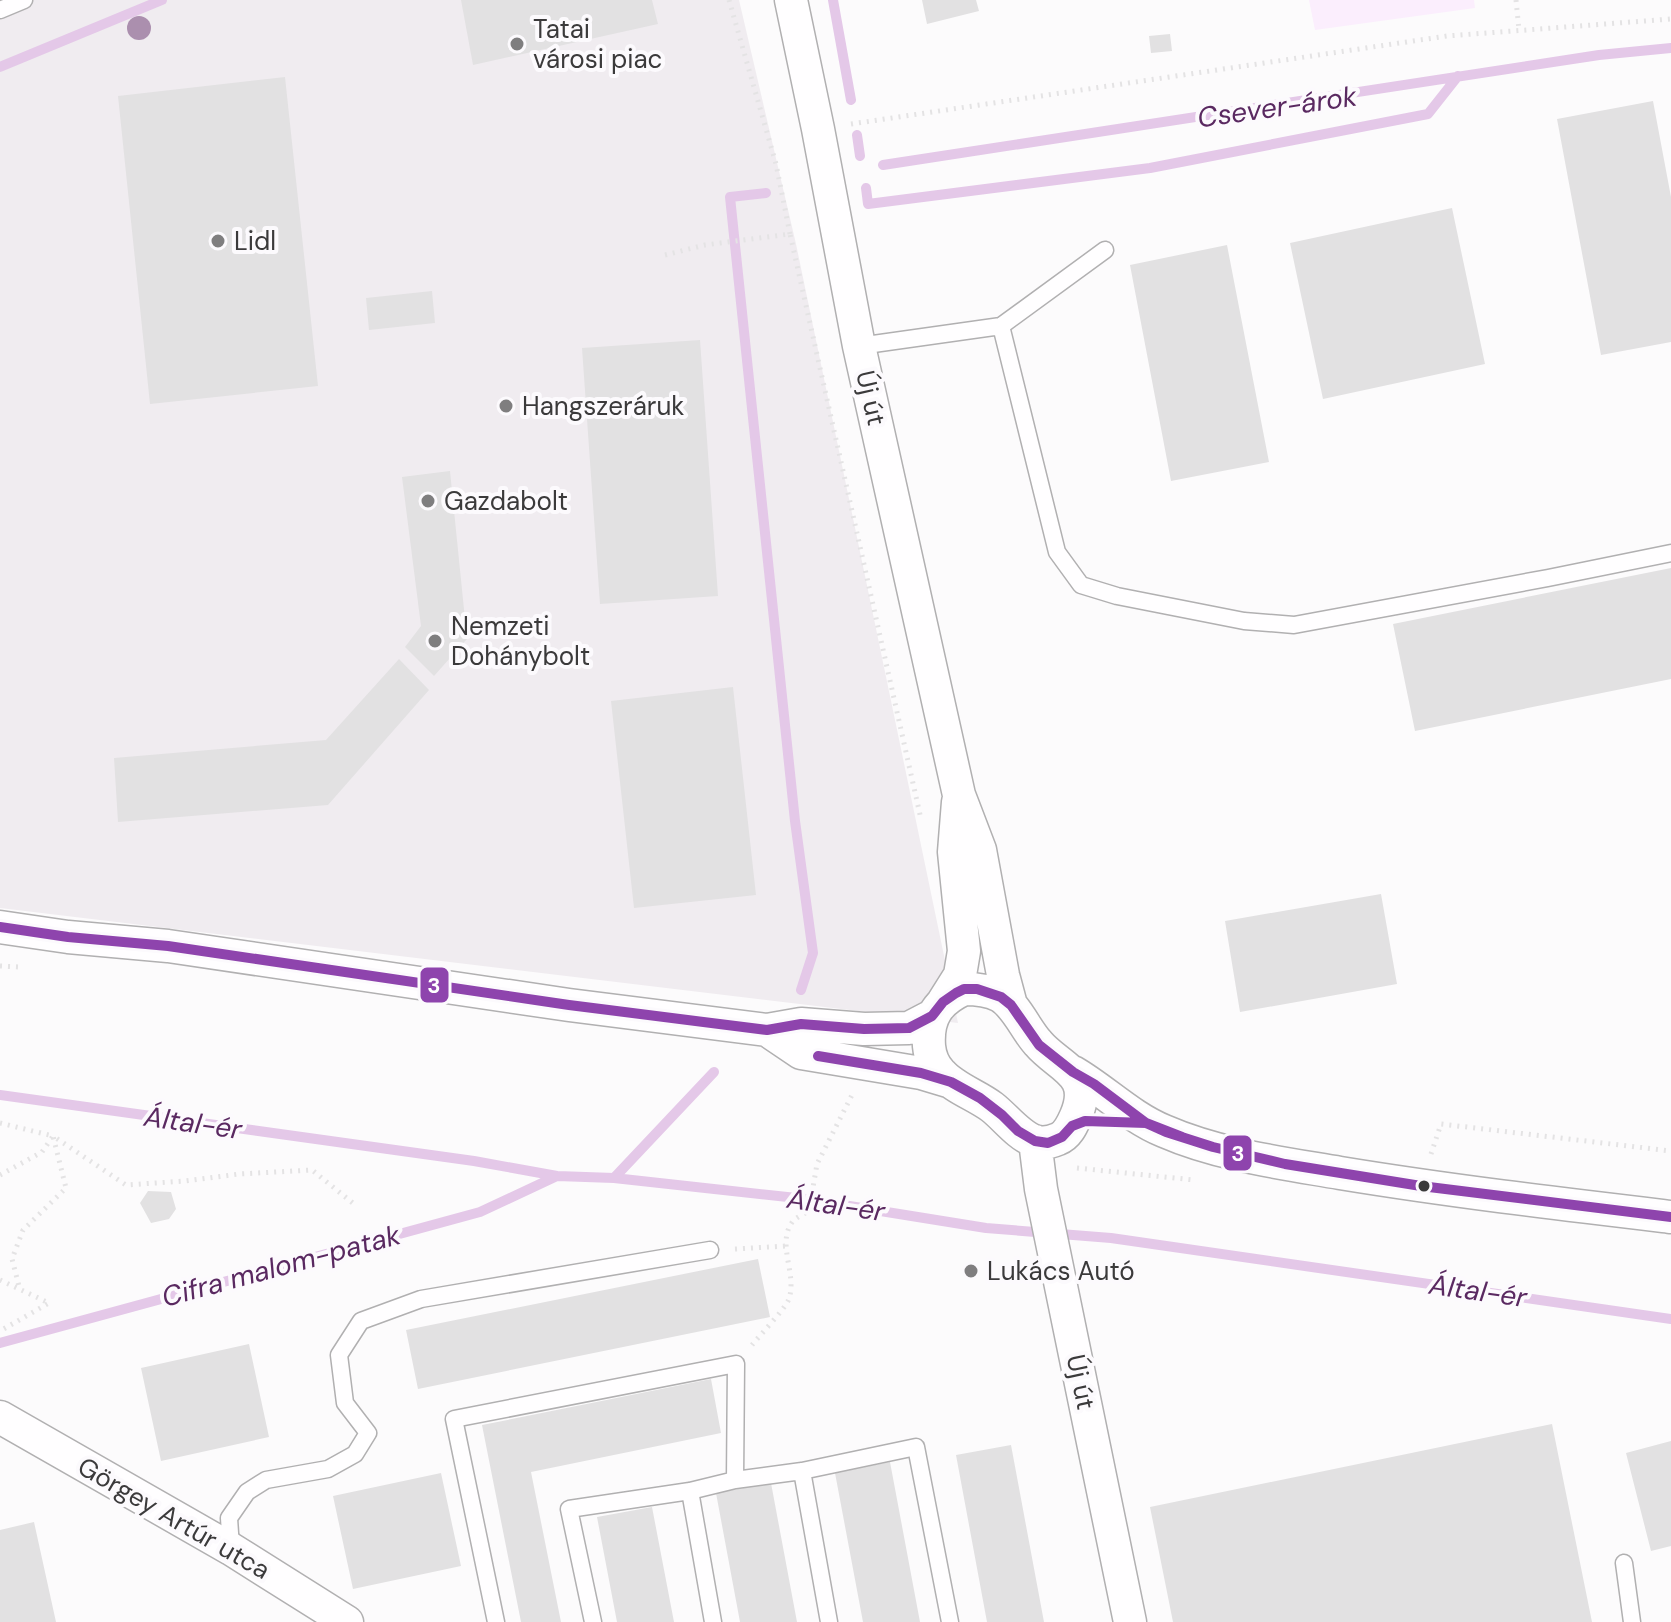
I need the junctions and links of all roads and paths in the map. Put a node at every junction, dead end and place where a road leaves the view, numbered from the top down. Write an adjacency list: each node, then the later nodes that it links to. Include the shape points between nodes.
1 (24, 0): 5 (lane)
2 (729, 0): 9 (path, via 776,164)
3 (791, 0): 8 (street, Új út)
4 (1516, 0): 7 (path)
5 (0, 10)
6 (1671, 19): 7 (path)
7 (1519, 30): 8 (path, via 1447,36)
8 (818, 129): 13 (street, Új út)
9 (790, 234): 11 (path); 16 (path)
10 (1105, 250): 12 (lane)
11 (665, 255)
12 (1001, 326): 13 (lane); 14 (lane, via 1057,552 1081,585 1244,621 1294,625)
13 (859, 346): 15 (street, Új út)
14 (1671, 553)
15 (959, 795): 18 (street, Új út, via 980,850); 19 (street, Új út, via 954,852 964,951 960,975)
16 (924, 831)
17 (0, 927): 20 (street)
18 (1011, 1005): 19 (street, via 1001,997 964,989); 22 (street, via 1039,1045)
19 (938, 1009): 20 (street, via 909,1028 801,1024); 23 (street, via 928,1030 930,1056)
20 (767, 1030): 21 (street, via 801,1053)
21 (862, 1063): 23 (street); 34 (path, via 857,1086 817,1164 809,1211 793,1221)
22 (1073, 1072): 24 (street); 26 (street, via 1081,1095)
23 (951, 1082): 28 (street)
24 (1146, 1123): 26 (street, via 1085,1121); 31 (street, via 1213,1147 1285,1164)
25 (1, 1124): 27 (path)
26 (1072, 1126): 28 (street, via 1048,1143)
27 (53, 1136): 30 (path, via 42,1152); 32 (path, via 126,1185 312,1170); 37 (path, via 66,1188 23,1230 12,1259)
28 (1035, 1141): 52 (street, Új út)
29 (1671, 1151): 31 (path, via 1441,1124)
30 (0, 1175)
31 (1421, 1186): 33 (street)
32 (354, 1204)
33 (1671, 1217)
34 (786, 1246): 35 (path); 39 (path, via 792,1281 788,1302)
35 (710, 1250): 44 (lane, via 421,1299 361,1321 339,1355 345,1403 368,1433 355,1454 328,1469 266,1480 247,1492 229,1518)
36 (0, 1280): 37 (path)
37 (20, 1290): 38 (path, via 49,1303)
38 (0, 1331)
39 (736, 1364): 42 (lane); 47 (lane, via 454,1419)
40 (0, 1417): 44 (street, Görgey Artúr utca)
41 (802, 1471): 42 (lane); 50 (lane); 51 (lane, via 916,1447)
42 (735, 1480): 43 (lane)
43 (690, 1491): 48 (lane, via 569,1509); 49 (lane)
44 (231, 1549): 46 (street, Görgey Artúr utca)
45 (1624, 1563): 53 (lane)
46 (347, 1622)
47 (496, 1622)
48 (593, 1622)
49 (713, 1622)
50 (829, 1622)
51 (950, 1622)
52 (1130, 1622)
53 (1632, 1622)

